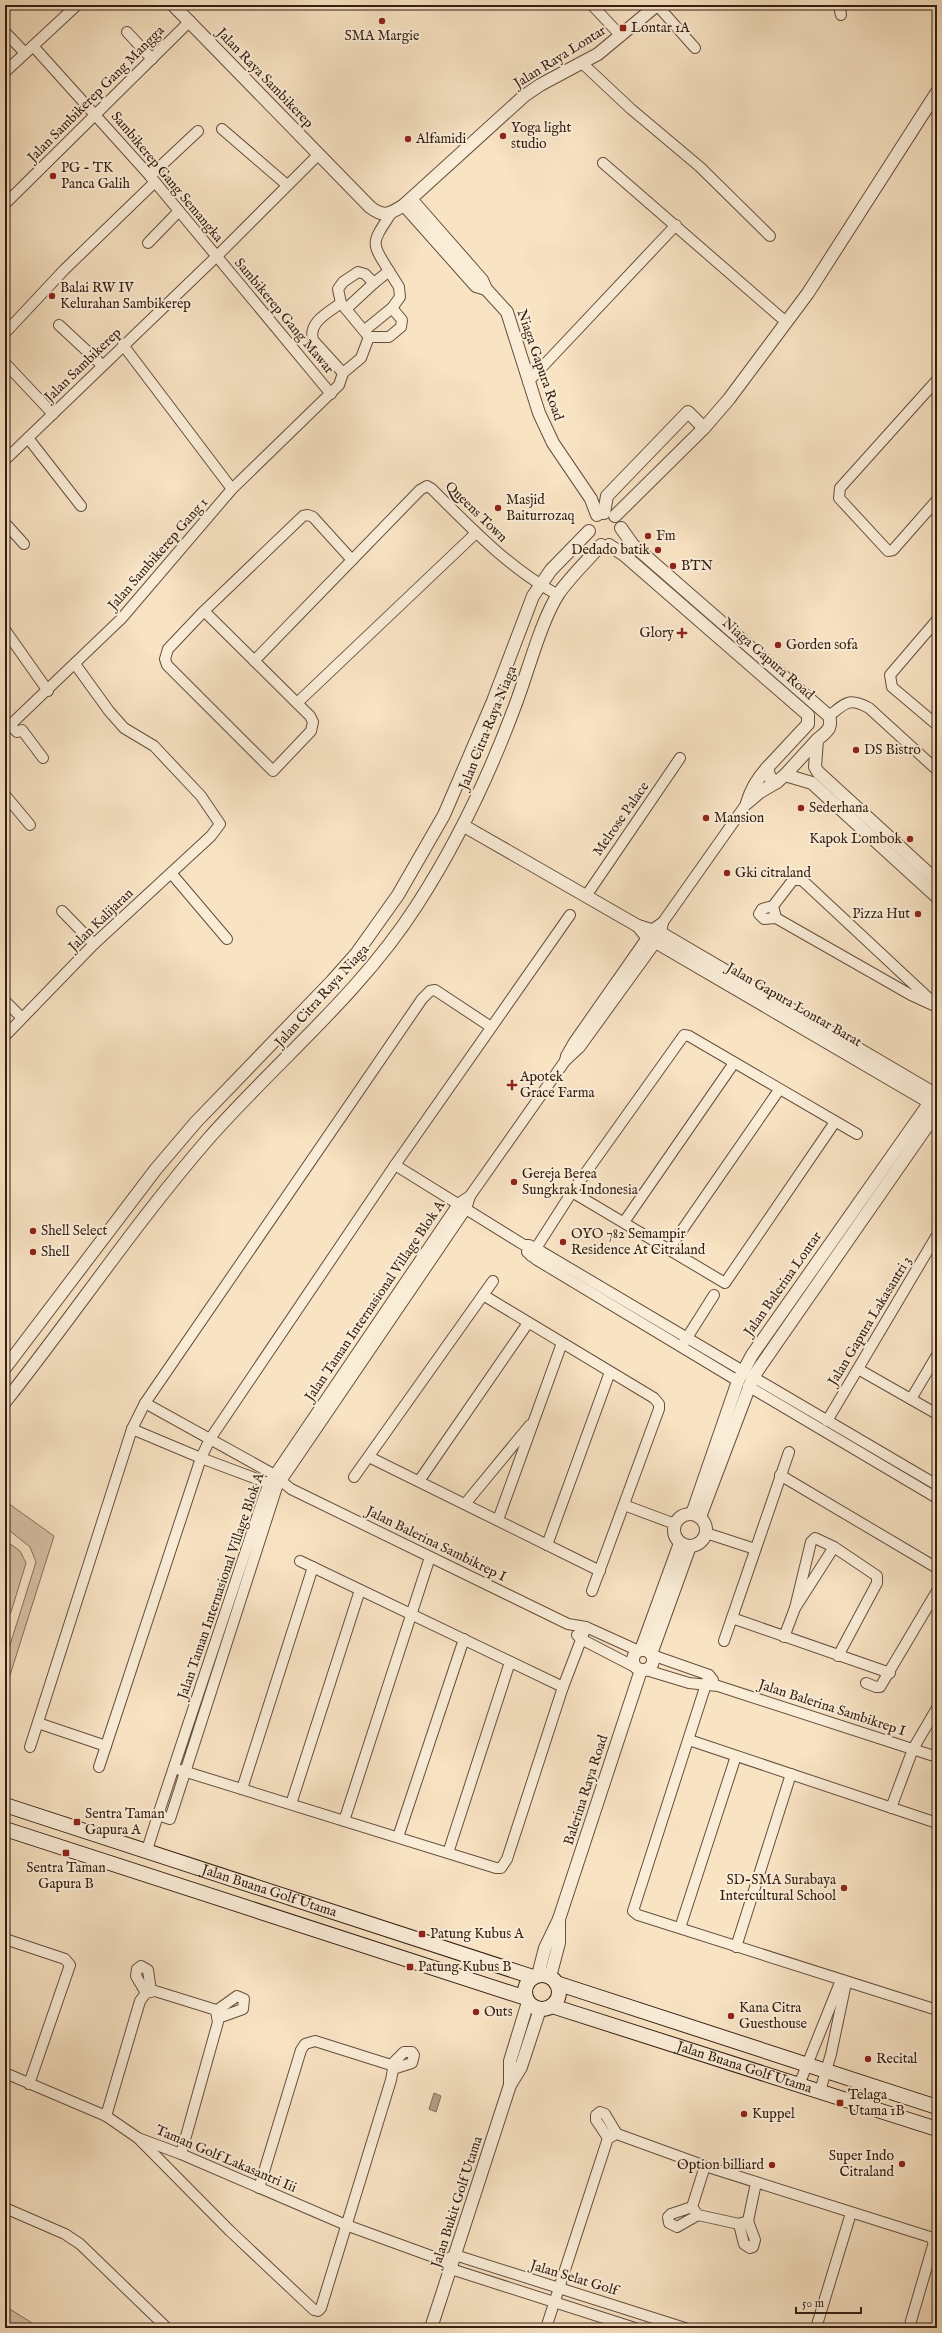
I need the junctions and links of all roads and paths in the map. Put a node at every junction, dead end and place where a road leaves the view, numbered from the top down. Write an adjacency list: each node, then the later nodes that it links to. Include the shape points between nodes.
1 (77, 5): 9 (street)
2 (173, 5): 5 (street, Jalan Raya Sambikerep)
3 (592, 5): 8 (street)
4 (657, 5): 8 (street, Jalan Raya Lontar); 10 (street)
5 (190, 21): 12 (street, Jalan Sambikerep Gang Mangga); 19 (street, Jalan Raya Sambikerep)
6 (5, 32): 11 (street)
7 (127, 32): 12 (street)
8 (621, 36): 13 (street, Jalan Raya Lontar)
9 (33, 46): 11 (street); 16 (street, Sambikerep Gang Semangka)
10 (695, 48)
11 (25, 54): 14 (street)
12 (152, 59): 16 (street, Jalan Sambikerep Gang Mangga)
13 (582, 63): 23 (street, Jalan Raya Lontar, via 524,96); 28 (street, via 631,110 700,167)
14 (5, 72)
15 (937, 92): 35 (street, via 840,246)
16 (96, 115): 21 (street, Sambikerep Gang Semangka); 24 (street, Jalan Sambikerep Gang Mangga)
17 (222, 129): 22 (street)
18 (198, 131): 21 (street)
19 (318, 155): 22 (street, Jalan Sambikerep); 26 (street, via 377,213)
20 (604, 163): 27 (street)
21 (153, 179): 25 (street, Sambikerep Gang Semangka); 37 (street)
22 (287, 185): 30 (street, Jalan Sambikerep)
23 (408, 202): 26 (street, Jalan Raya Lontar); 44 (street, Niaga Gapura Road, via 476,286 486,290 507,312)
24 (5, 204)
25 (179, 211): 29 (street); 30 (street, Sambikerep Gang Semangka)
26 (390, 215): 31 (street, via 377,234 375,244 377,252)
27 (676, 225): 35 (street); 44 (street)
28 (770, 236)
29 (148, 243)
30 (216, 257): 39 (street, Jalan Sambikerep); 45 (street, Sambikerep Gang Mawar)
31 (390, 271): 32 (street); 34 (street, via 401,292)
32 (374, 283): 33 (street); 33 (street, via 365,274 358,272 340,285 338,293)
33 (343, 306): 38 (street); 42 (street, via 316,322 312,335 313,340)
34 (392, 308): 38 (street); 38 (street, via 402,320 402,327 389,337)
35 (786, 322): 47 (street)
36 (59, 325): 41 (street)
37 (5, 333)
38 (367, 333): 42 (street, via 361,358)
39 (123, 345): 41 (street, Jalan Sambikerep); 50 (street)
40 (5, 363): 46 (street)
41 (102, 365): 46 (street, Jalan Sambikerep)
42 (343, 373): 45 (street, Jalan Sambikerep Gang 1, via 341,382)
43 (937, 380): 51 (street, via 838,493 839,498 888,551 893,550)
44 (528, 382): 53 (street, Niaga Gapura Road, via 553,443)
45 (331, 394): 50 (street, Jalan Sambikerep Gang 1)
46 (52, 414): 48 (street, Jalan Sambikerep)
47 (704, 428): 53 (street); 53 (street, via 688,412 608,496)
48 (28, 438): 49 (street, Jalan Sambikerep); 52 (street)
49 (5, 460)
50 (232, 489): 67 (street, Jalan Sambikerep Gang 1, via 143,596)
51 (937, 500)
52 (80, 506)
53 (605, 515): 55 (street); 56 (street, via 591,522)
54 (5, 523): 58 (street)
55 (621, 528): 59 (street, via 618,539); 72 (street, Niaga Gapura Road, via 633,545)
56 (589, 531): 59 (street, via 592,540); 61 (street, Jalan Citra Raya Niaga)
57 (476, 533): 60 (street, Queens Town, via 432,488 427,486 420,490); 61 (street, Queens Town, via 513,567); 70 (street)
58 (24, 544)
59 (605, 545): 62 (street, Jalan Citra Raya Niaga); 78 (street, Niaga Gapura Road, via 624,555 808,715 808,724)
60 (352, 560): 63 (street, via 313,517 303,516); 66 (street)
61 (539, 584): 62 (street, Queens Town); 69 (street, Jalan Citra Raya Niaga)
62 (558, 594): 71 (street, Jalan Citra Raya Niaga)
63 (204, 611): 66 (street); 70 (street, via 168,649 165,659 167,665 273,771 311,731 313,722)
64 (937, 620): 73 (street, via 890,675 892,687)
65 (5, 630): 68 (street)
66 (254, 660): 70 (street)
67 (75, 664): 68 (street, Jalan Sambikerep Gang 1); 85 (street, Jalan Kalijaran, via 124,728 154,746 201,796 219,820 219,826)
68 (48, 691): 74 (street, Jalan Sambikerep Gang 1)
69 (493, 701): 71 (street); 96 (street, Jalan Citra Raya Niaga, via 444,815 398,895)
70 (297, 703)
71 (514, 708): 84 (street, Jalan Citra Raya Niaga)
72 (829, 716): 75 (street, via 830,729); 79 (street, via 846,703 857,702 869,708)
73 (937, 725)
74 (7, 727): 76 (street, via 17,732 22,730)
75 (817, 740): 80 (street); 86 (street, via 815,766 818,772)
76 (42, 758)
77 (680, 758): 87 (street, Melrose Palace)
78 (767, 768): 80 (street, via 770,778); 82 (street, Niaga Gapura Road, via 754,784)
79 (937, 770)
80 (781, 778): 82 (street); 88 (street, via 804,779 817,786)
81 (5, 795): 83 (street)
82 (747, 803): 93 (street, Jalan Taman Internasional Village Blok A)
83 (30, 825)
84 (464, 826): 87 (street, Jalan Gapura Lontar Barat); 97 (street, Jalan Citra Raya Niaga, via 415,908)
85 (170, 873): 94 (street); 95 (street, Jalan Kalijaran)
86 (937, 881)
87 (586, 896): 93 (street, Jalan Gapura Lontar Barat, via 638,926)
88 (937, 897)
89 (773, 906): 92 (street); 92 (street, via 762,909 759,914 764,919); 99 (street, via 793,880 802,880)
90 (62, 911): 95 (street)
91 (570, 916): 101 (street)
92 (776, 918): 99 (street, via 911,995)
93 (656, 933): 105 (street, Jalan Gapura Lontar Barat); 110 (street, Jalan Taman Internasional Village Blok A, via 580,1047 565,1061)
94 (227, 939)
95 (94, 944): 100 (street, Jalan Kalijaran)
96 (356, 954): 97 (street); 120 (street, Jalan Citra Raya Niaga, via 196,1122 156,1169)
97 (373, 966): 122 (street, Jalan Citra Raya Niaga, via 202,1148 174,1181)
98 (5, 1002): 100 (street)
99 (937, 1006)
100 (21, 1017): 102 (street, Jalan Kalijaran)
101 (491, 1027): 108 (street); 132 (street, via 434,990 430,991)
102 (5, 1036)
103 (734, 1063): 104 (street); 109 (street, via 689,1036 682,1036); 111 (street)
104 (779, 1090): 106 (street); 113 (street)
105 (936, 1100): 119 (street, Jalan Balerina Lontar); 121 (street, Jalan Balerina Lontar)
106 (835, 1122): 107 (street); 113 (street, via 725,1282)
107 (857, 1134)
108 (395, 1165): 110 (street); 137 (street)
109 (572, 1192): 111 (street); 114 (street)
110 (462, 1207): 114 (street, via 524,1245 529,1245); 145 (street, Jalan Taman Internasional Village Blok A)
111 (624, 1222): 113 (street)
112 (937, 1235): 127 (street, Jalan Gapura Lakasantri 3)
113 (669, 1249)
114 (533, 1253): 123 (street)
115 (493, 1281): 116 (street)
116 (483, 1295): 118 (street); 141 (street)
117 (714, 1295): 123 (street)
118 (528, 1323): 124 (street); 146 (street)
119 (772, 1324): 121 (street); 129 (street, Jalan Balerina Lontar)
120 (38, 1326): 122 (street); 126 (street, Jalan Citra Raya Niaga)
121 (783, 1331): 129 (street, Jalan Balerina Lontar)
122 (56, 1338): 131 (street, Jalan Citra Raya Niaga)
123 (684, 1342): 129 (street)
124 (562, 1343): 128 (street); 134 (street)
125 (937, 1355): 130 (street)
126 (5, 1368)
127 (858, 1369): 130 (street); 135 (street, Jalan Gapura Lakasantri 3)
128 (610, 1372): 150 (street, via 654,1398 659,1407); 155 (street)
129 (745, 1379): 135 (street); 140 (street); 151 (street, Jalan Balerina Lontar)
130 (911, 1399): 133 (street)
131 (5, 1402)
132 (145, 1403): 136 (street); 137 (street, Jalan Balerina Sambikrep I)
133 (937, 1414)
134 (535, 1419): 149 (street); 152 (street)
135 (827, 1421): 138 (street)
136 (132, 1429): 142 (street, Jalan Balerina Sambikrep I); 189 (street)
137 (210, 1439): 142 (street); 145 (street, Jalan Balerina Sambikrep I)
138 (866, 1444): 140 (street); 147 (street)
139 (789, 1452): 143 (street)
140 (861, 1453): 148 (street)
141 (370, 1457): 144 (street); 146 (street)
142 (201, 1458): 145 (street, Jalan Balerina Sambikrep I); 191 (street)
143 (780, 1475): 158 (street); 162 (street)
144 (354, 1477)
145 (275, 1481): 159 (street, Jalan Balerina Sambikrep I); 172 (street, Jalan Taman Internasional Village Blok A); 174 (street, Jalan Taman Internasional Village Blok A)
146 (419, 1481): 149 (street)
147 (937, 1485)
148 (937, 1498)
149 (465, 1504): 152 (street)
150 (624, 1505): 153 (street); 163 (street)
151 (696, 1515): 153 (street, via 685,1514); 154 (street, via 705,1524)
152 (498, 1520): 155 (street)
153 (675, 1524): 156 (street, via 674,1534)
154 (706, 1533): 156 (street, via 701,1542); 158 (street)
155 (547, 1545): 163 (street)
156 (685, 1545): 178 (street)
157 (834, 1547): 167 (street); 167 (street, via 815,1538 811,1542); 179 (street, via 875,1573 878,1579)
158 (755, 1549): 169 (street)
159 (430, 1556): 168 (street); 170 (street, Jalan Balerina Sambikrep I)
160 (300, 1561): 161 (street)
161 (313, 1567): 164 (street); 200 (street)
162 (937, 1568)
163 (600, 1572): 165 (street)
164 (360, 1590): 168 (street); 201 (street)
165 (592, 1591)
166 (937, 1591): 182 (street)
167 (795, 1608): 173 (street)
168 (411, 1614): 175 (street); 205 (street)
169 (732, 1618): 173 (street); 177 (street)
170 (568, 1624): 171 (street, Jalan Balerina Sambikrep I); 176 (street, Jalan Balerina Sambikrep I)
171 (586, 1627): 176 (street); 178 (street, Jalan Balerina Sambikrep I)
172 (217, 1637): 174 (street); 197 (street, Jalan Taman Internasional Village Blok A)
173 (784, 1637): 179 (street)
174 (228, 1639): 198 (street, Jalan Taman Internasional Village Blok A)
175 (464, 1639): 180 (street); 208 (street)
176 (581, 1639): 181 (street, Jalan Balerina Sambikrep I); 187 (street)
177 (724, 1641)
178 (646, 1653): 181 (street, via 653,1662); 181 (street, via 634,1657); 183 (street, Jalan Balerina Sambikrep I)
179 (838, 1656): 182 (street)
180 (510, 1662): 187 (street); 210 (street)
181 (641, 1669): 185 (street, Jalan Balerina Sambikrep I); 214 (street, Balerina Raya Road, via 559,1919 545,1948)
182 (890, 1673): 184 (street, via 879,1688)
183 (709, 1675): 185 (street); 186 (street)
184 (866, 1683)
185 (706, 1686): 186 (street, Jalan Balerina Sambikrep I); 190 (street)
186 (718, 1686): 193 (street, Jalan Balerina Sambikrep I)
187 (563, 1687): 210 (street, via 505,1864 496,1868)
188 (937, 1708): 193 (street)
189 (38, 1723): 191 (street); 192 (street)
190 (689, 1740): 194 (street); 211 (street, via 633,1908 635,1914)
191 (106, 1746): 196 (street)
192 (30, 1747)
193 (913, 1749): 195 (street, Jalan Balerina Sambikrep I); 203 (street)
194 (736, 1756): 199 (street); 211 (street)
195 (937, 1757)
196 (99, 1767)
197 (174, 1768): 198 (street); 204 (street, Jalan Taman Internasional Village Blok A)
198 (186, 1772): 200 (street); 204 (street, Jalan Taman Internasional Village Blok A, via 170,1819)
199 (792, 1774): 203 (street); 213 (street)
200 (242, 1789): 201 (street)
201 (291, 1804): 205 (street)
202 (5, 1805): 209 (main road, Jalan Buana Golf Utama)
203 (891, 1808): 206 (street)
204 (158, 1815): 209 (street, Jalan Taman Internasional Village Blok A)
205 (344, 1821): 208 (street)
206 (937, 1823)
207 (5, 1829): 216 (main road, Jalan Buana Golf Utama)
208 (398, 1838): 210 (street)
209 (146, 1850): 214 (main road, Jalan Buana Golf Utama)
210 (448, 1853)
211 (680, 1928): 213 (street)
212 (5, 1940): 221 (street, via 65,1959 70,1965)
213 (736, 1947): 215 (street)
214 (544, 1978): 216 (main road, via 526,1984); 216 (main road, via 559,1992); 218 (main road, Jalan Buana Golf Utama)
215 (843, 1981): 217 (street); 218 (street); 219 (street)
216 (537, 2004): 222 (main road, Jalan Buana Golf Utama); 235 (street, Jalan Bukit Golf Utama, via 521,2067 510,2085)
217 (937, 2010)
218 (806, 2064): 219 (main road, Jalan Buana Golf Utama); 222 (street)
219 (827, 2071): 223 (street); 224 (main road, Jalan Buana Golf Utama)
220 (5, 2073): 221 (street, Taman Golf Lakasantri Iii)
221 (29, 2084): 225 (street, Taman Golf Lakasantri Iii)
222 (799, 2085): 223 (main road, Jalan Buana Golf Utama)
223 (820, 2091): 226 (main road, Jalan Buana Golf Utama)
224 (937, 2106)
225 (106, 2116): 227 (street, Taman Golf Lakasantri Iii); 228 (street, via 140,2001 148,1992 209,2007 217,2015)
226 (937, 2129)
227 (138, 2138): 228 (street, Taman Golf Lakasantri Iii); 234 (street, via 230,2231 314,2310 318,2311 321,2308)
228 (181, 2154): 231 (street, Taman Golf Lakasantri Iii)
229 (705, 2166): 230 (street); 230 (street, via 695,2211 743,2223); 238 (street, via 613,2136)
230 (756, 2183): 233 (street)
231 (259, 2188): 234 (street, Taman Golf Lakasantri Iii); 234 (street, via 305,2044 316,2041 392,2067)
232 (5, 2208): 240 (street, via 65,2234 80,2244)
233 (851, 2213): 245 (street); 246 (street, via 933,2239)
234 (346, 2225): 236 (street, Taman Golf Lakasantri Iii)
235 (455, 2256): 236 (street); 237 (street, Jalan Bukit Golf Utama); 238 (street, Jalan Selat Golf)
236 (442, 2260): 237 (street, Taman Golf Lakasantri Iii)
237 (451, 2269): 239 (street, Jalan Selat Golf); 241 (street, Jalan Bukit Golf Utama)
238 (559, 2288): 239 (street); 244 (street, Jalan Selat Golf)
239 (555, 2302): 242 (street); 243 (street, Jalan Selat Golf)
240 (168, 2328)
241 (431, 2328)
242 (546, 2328)
243 (635, 2328)
244 (685, 2328)
245 (816, 2328)
246 (909, 2328)

